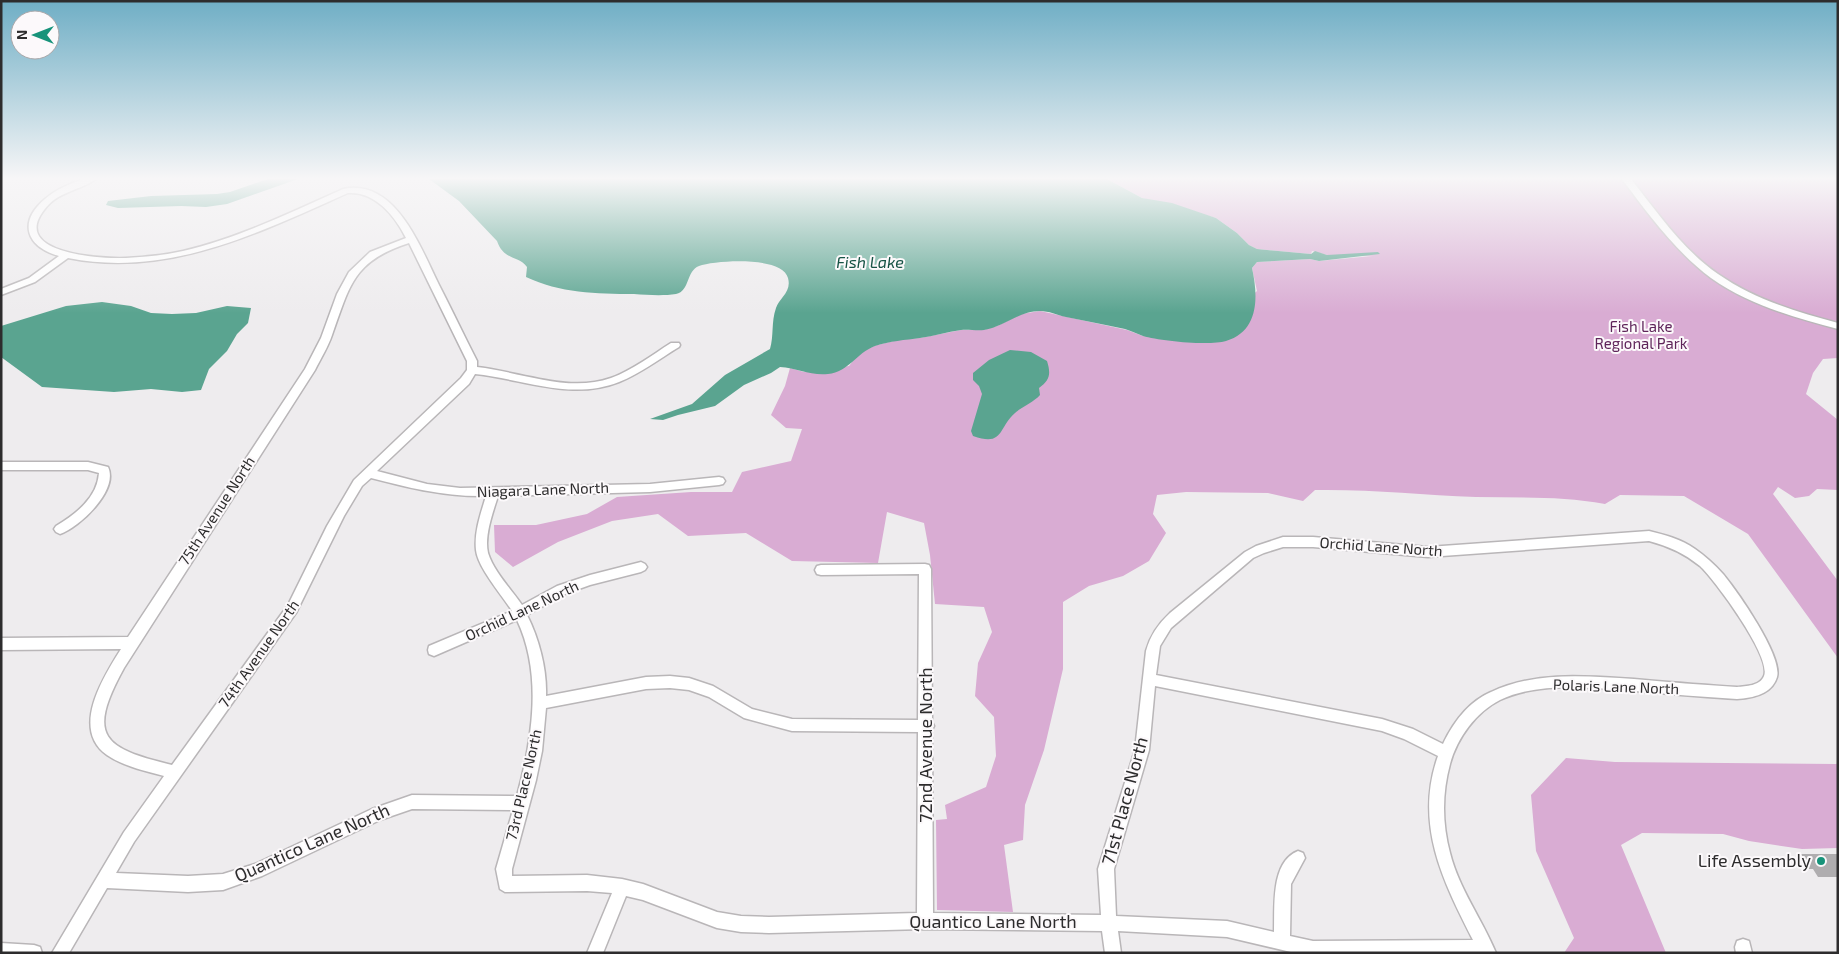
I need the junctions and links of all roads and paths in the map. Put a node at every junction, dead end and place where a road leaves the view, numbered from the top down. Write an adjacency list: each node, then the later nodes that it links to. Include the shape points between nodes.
1 (34, 224): 6 (street, via 35,238 41,244)
2 (271, 224): 6 (street, via 230,241 188,253 124,261)
3 (403, 224): 5 (street)
4 (1664, 224): 8 (street, via 1695,259 1725,282 1765,303)
5 (412, 239): 10 (street, via 472,361); 20 (street, 75th Avenue North, via 370,257 352,275 310,370)
6 (68, 254): 7 (street, via 32,280)
7 (1, 292)
8 (1837, 325)
9 (675, 345): 10 (street, via 614,380 588,387 560,386)
10 (472, 370): 12 (street, 74th Avenue North, via 465,381)
11 (1, 466): 15 (street, via 88,466 104,470 104,483 82,515)
12 (368, 473): 14 (street, Niagara Lane North, via 442,490); 27 (street, 74th Avenue North, via 345,501 292,608)
13 (719, 480): 14 (street, Niagara Lane North, via 650,488)
14 (493, 492): 19 (street, 73rd Place North, via 483,523 482,552)
15 (60, 529)
16 (1681, 546): 23 (street, Orchid Lane North, via 1649,536 1428,552 1298,542 1272,545 1244,559 1166,625 1152,651); 26 (street, Polaris Lane North, via 1713,570 1766,650 1772,662 1768,683 1749,693 1579,682 1523,688 1497,695 1482,704 1458,728)
17 (641, 567): 19 (street, Orchid Lane North, via 561,590)
18 (821, 570): 25 (street, 72nd Avenue North, via 925,569)
19 (519, 612): 22 (street, Orchid Lane North); 24 (street, 73rd Place North, via 535,654)
20 (133, 643): 21 (street); 27 (street, 75th Avenue North, via 102,698 96,726 99,737 111,750 124,756)
21 (1, 644)
22 (434, 650)
23 (1149, 678): 26 (street, via 1382,725); 34 (street, 71st Place North, via 1142,750 1106,869)
24 (541, 704): 25 (street, via 646,683 670,682 713,692 749,714 792,725); 28 (street, 73rd Place North, via 536,744)
25 (927, 726): 33 (street, 72nd Avenue North)
26 (1446, 753): 37 (street, via 1435,804 1440,840 1451,876)
27 (175, 772): 30 (street, 74th Avenue North)
28 (521, 803): 30 (street, Quantico Lane North, via 412,802 377,814 257,871 223,882 188,884); 31 (street, 73rd Place North, via 504,869)
29 (1298, 858): 35 (street, via 1283,884)
30 (103, 880): 39 (street, 74th Avenue North)
31 (505, 884): 32 (street, Quantico Lane North)
32 (622, 887): 33 (street, Quantico Lane North, via 717,920 741,924); 40 (street)
33 (926, 921): 34 (street, Quantico Lane North)
34 (1109, 923): 35 (street, Quantico Lane North, via 1210,927); 41 (street, 71st Place North)
35 (1282, 942): 37 (street, Quantico Lane North, via 1322,949)
36 (1, 951): 38 (street)
37 (1487, 951)
38 (34, 953)
39 (60, 953)
40 (595, 953)
41 (1113, 953)

